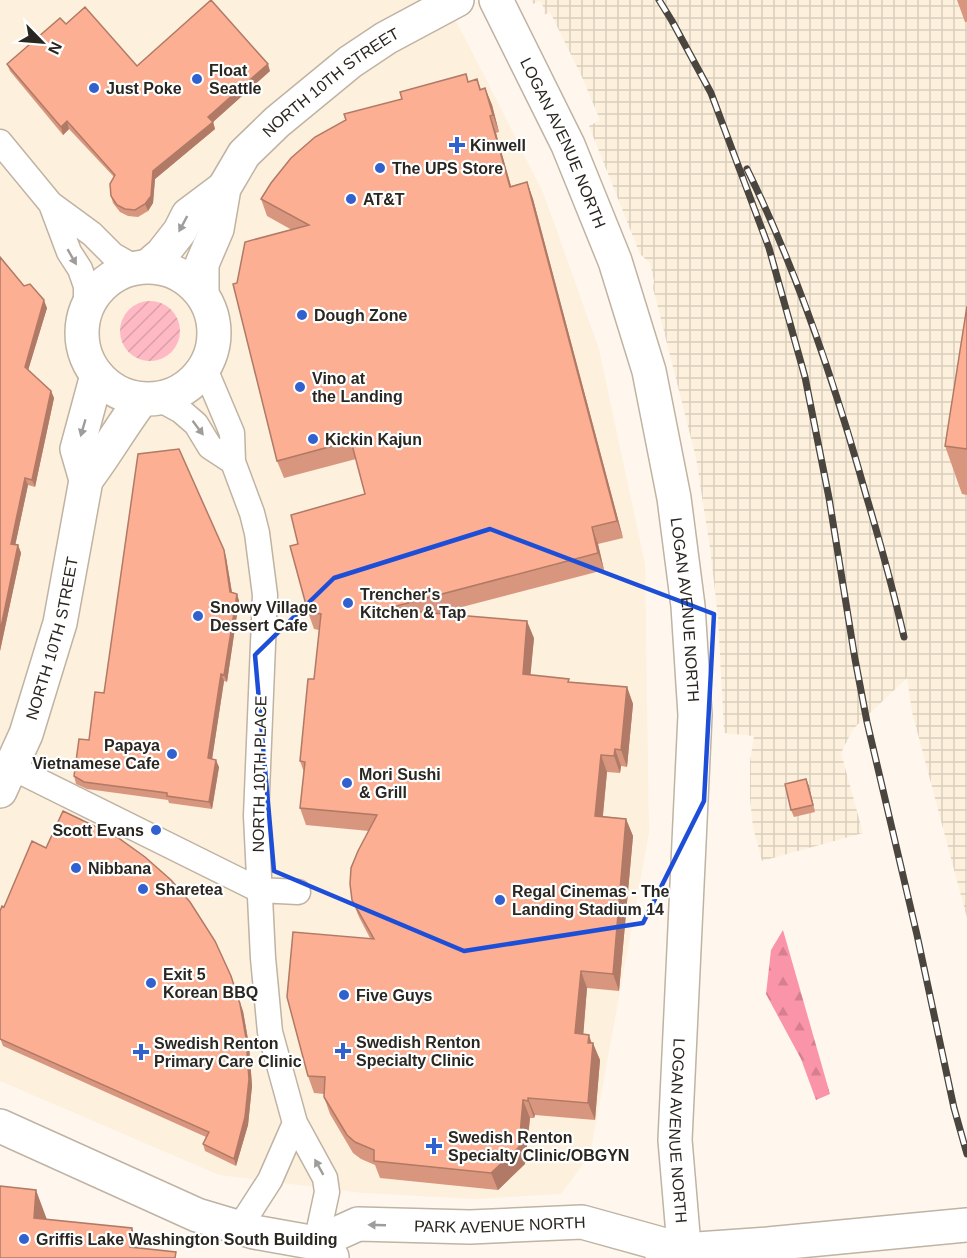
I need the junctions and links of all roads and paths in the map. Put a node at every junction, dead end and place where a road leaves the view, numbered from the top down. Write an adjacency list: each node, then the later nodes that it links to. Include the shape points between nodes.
1 (457, 0): 4 (street, NORTH 10TH STREET, via 386,38 307,96 244,153)
2 (496, 0): 22 (street, LOGAN AVENUE NORTH, via 568,145 615,261 649,371 674,498 688,606 695,715 675,1140)
3 (0, 142): 5 (street)
4 (224, 188): 6 (street, NORTH 10TH STREET, one-way to 6, via 188,215 162,254); 7 (street, NORTH 10TH STREET, via 217,229 202,264)
5 (51, 204): 6 (street, via 113,255); 8 (street, one-way to 8, via 86,286)
6 (142, 267): 7 (street, via 178,274); 8 (street, via 108,280)
7 (202, 293): 9 (street, via 215,331)
8 (86, 310): 10 (street, via 83,346)
9 (204, 369): 11 (street, via 177,393); 12 (street, NORTH 10TH PLACE, via 232,433)
10 (97, 375): 11 (street, via 125,395); 13 (street, NORTH 10TH STREET, one-way to 13, via 77,449)
11 (150, 399): 12 (street, one-way to 12, via 181,411 196,424 210,447); 13 (street, NORTH 10TH STREET, via 125,422)
12 (233, 462): 15 (street, NORTH 10TH PLACE, via 257,533 265,595 256,816)
13 (86, 480): 14 (street, NORTH 10TH STREET, via 60,622 26,734)
14 (6, 779): 15 (street)
15 (259, 890): 16 (street); 17 (street, NORTH 10TH PLACE, via 270,1032)
16 (298, 892)
17 (295, 1123): 20 (street, via 270,1180); 21 (street, NORTH 10TH PLACE, one-way to 17, via 325,1178)
18 (0, 1126): 20 (street, via 177,1207)
19 (967, 1225): 22 (street, PARK AVENUE NORTH)
20 (239, 1228): 21 (street)
21 (324, 1251): 22 (street, PARK AVENUE NORTH, one-way to 21, via 582,1222 470,1227 358,1224)
22 (684, 1254): 23 (street, PARK AVENUE NORTH)
23 (651, 1258)

